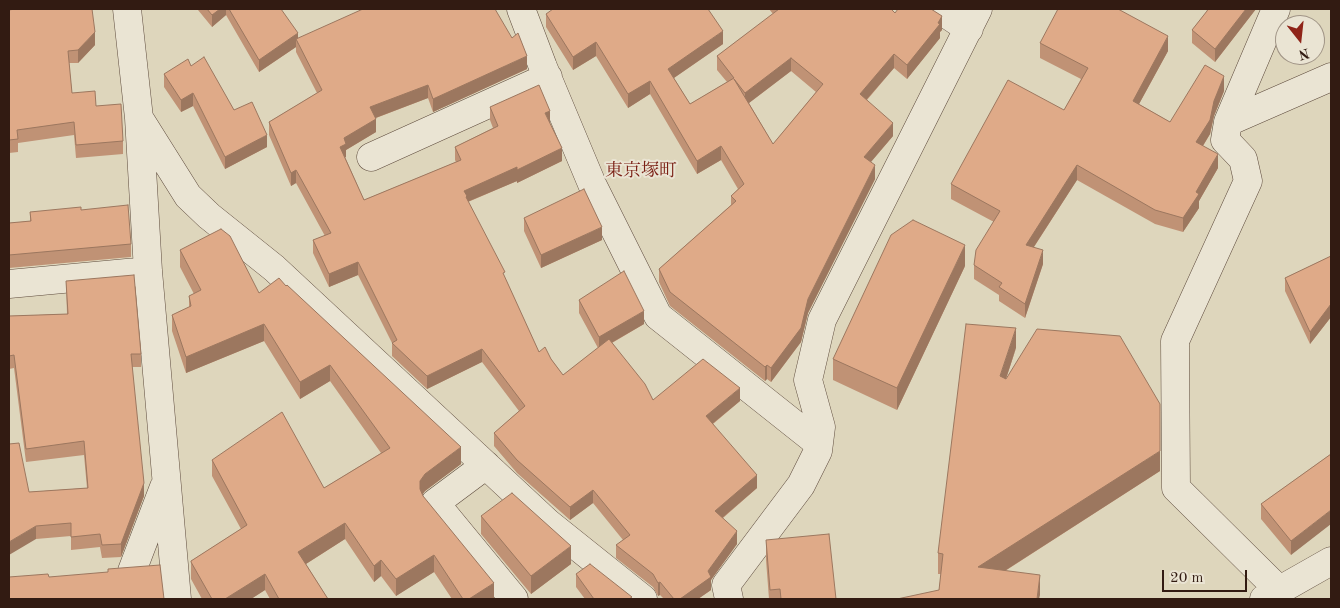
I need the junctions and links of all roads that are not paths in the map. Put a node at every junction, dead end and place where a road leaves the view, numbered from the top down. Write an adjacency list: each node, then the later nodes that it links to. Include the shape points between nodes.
1 (127, 9): 8 (street)
2 (521, 9): 6 (street)
3 (938, 9): 5 (street)
4 (1276, 9): 9 (street)
5 (974, 19): 13 (street, via 822,320 808,380 821,427)
6 (548, 76): 10 (street); 13 (street, via 592,184 658,316)
7 (1331, 77): 9 (street)
8 (139, 118): 11 (street); 14 (street, via 188,196 274,268)
9 (1228, 122): 20 (street, via 1225,140 1243,159 1248,181 1175,341 1176,488)
10 (371, 157)
11 (148, 271): 12 (street); 15 (street)
12 (9, 284)
13 (818, 443): 21 (street, via 818,450 801,485)
14 (486, 465): 23 (street, via 435,503); 24 (street, via 548,523)
15 (166, 481): 17 (street); 18 (street)
16 (1331, 561): 20 (street)
17 (174, 568): 18 (street); 22 (street)
18 (132, 571): 19 (street)
19 (104, 574)
20 (1272, 594)
21 (721, 595)
22 (177, 599)
23 (514, 599)
24 (643, 599)

